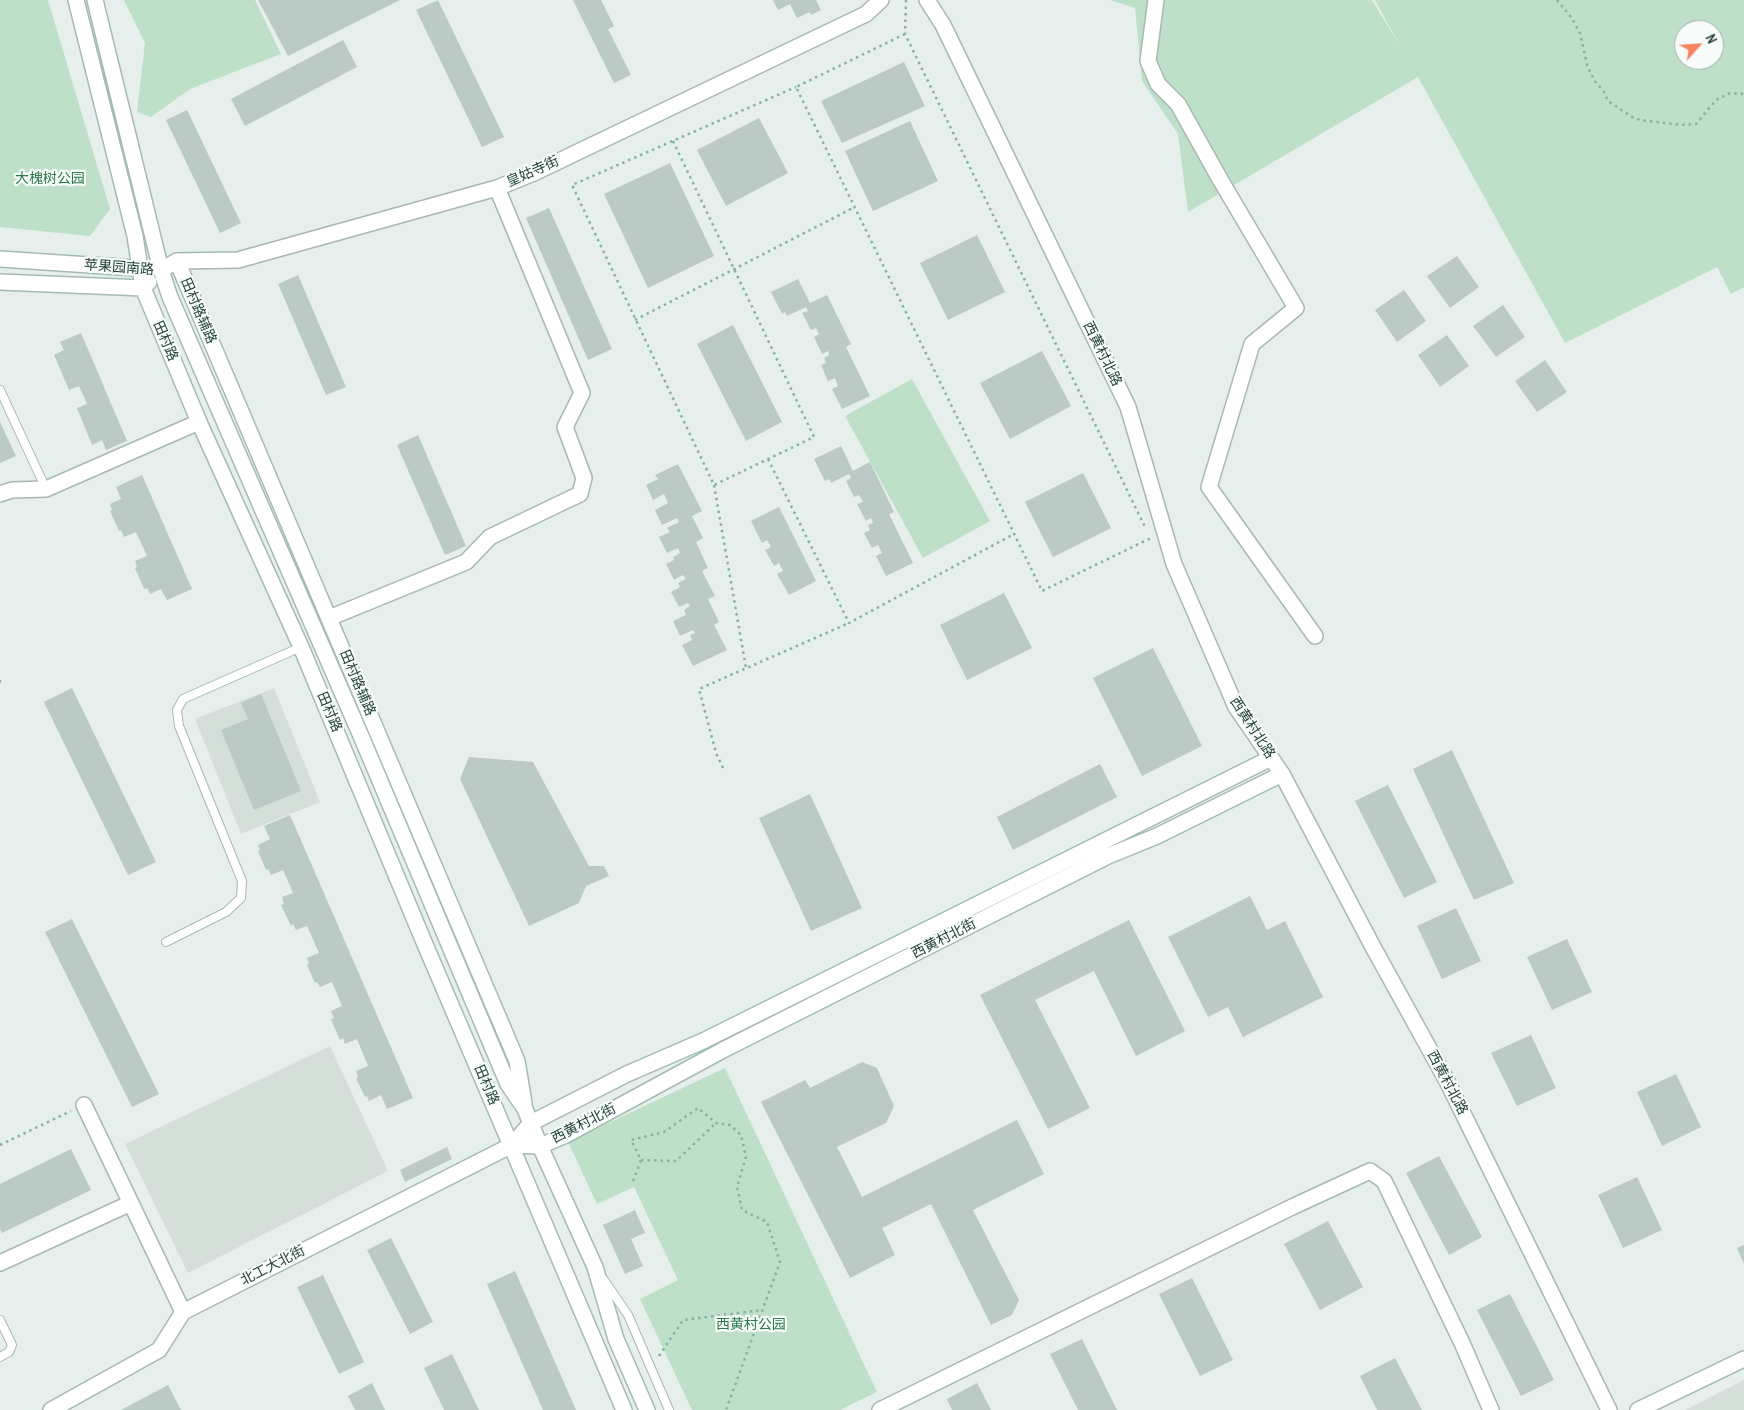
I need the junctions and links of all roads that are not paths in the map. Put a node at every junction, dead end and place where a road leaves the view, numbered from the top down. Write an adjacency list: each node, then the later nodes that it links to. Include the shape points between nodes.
1 (76, 0): 9 (street, 田村路, via 135,236)
2 (95, 0): 10 (street, 田村路)
3 (881, 0): 6 (street, 皇姑寺街, via 866,14)
4 (927, 0): 22 (street, 西黄村北路, via 1128,407 1174,564 1236,707)
5 (1156, 0): 20 (street, via 1148,60 1158,84 1178,104 1296,308 1252,344 1209,487)
6 (497, 188): 8 (street, 皇姑寺街, via 238,260); 19 (street, via 582,393 565,427 584,478 580,494 490,537 466,562)
7 (0, 259): 9 (street, 苹果园南路)
8 (176, 261): 10 (street); 17 (street, 田村路辅路)
9 (139, 268): 10 (street, 苹果园南路); 12 (street, 田村路)
10 (161, 270): 12 (street, 苹果园南路); 18 (street, 田村路)
11 (0, 282): 12 (street, 苹果园南路)
12 (143, 288): 14 (street, 田村路)
13 (0, 390): 15 (lane)
14 (198, 422): 15 (street); 21 (street, 田村路)
15 (46, 489): 16 (street, via 12,490)
16 (0, 494)
17 (298, 547): 18 (street); 19 (street, 田村路辅路)
18 (282, 553): 26 (street, 田村路, via 508,1084)
19 (330, 618): 26 (street, 田村路辅路, via 517,1061)
20 (1315, 636)
21 (301, 647): 24 (lane, via 183,698 177,710 179,726 242,881 241,898 226,912); 27 (street, 田村路)
22 (1271, 758): 23 (street, 西黄村北路); 26 (street, 西黄村北街, via 703,1041)
23 (1282, 774): 28 (street, 西黄村北街, via 1157,836 1108,856); 42 (street, 西黄村北路, via 1447,1081)
24 (166, 942)
25 (84, 1105): 29 (street)
26 (528, 1116): 27 (street, 西黄村北街); 28 (street, 田村路)
27 (512, 1145): 28 (street, 西黄村北街); 32 (street, 北工大北街); 37 (street, 田村路)
28 (540, 1146): 31 (street, 田村路)
29 (131, 1203): 30 (street); 32 (street)
30 (0, 1263)
31 (595, 1267): 38 (street, 田村路, via 616,1339); 39 (lane, via 628,1316)
32 (183, 1312): 36 (street, via 159,1350)
33 (0, 1320): 34 (lane, via 12,1345 9,1352)
34 (0, 1357)
35 (1744, 1360): 43 (street)
36 (51, 1410)
37 (624, 1410)
38 (647, 1410)
39 (669, 1410)
40 (880, 1410): 41 (street, via 1370,1171 1384,1181)
41 (1491, 1410)
42 (1609, 1410)
43 (1638, 1410)

